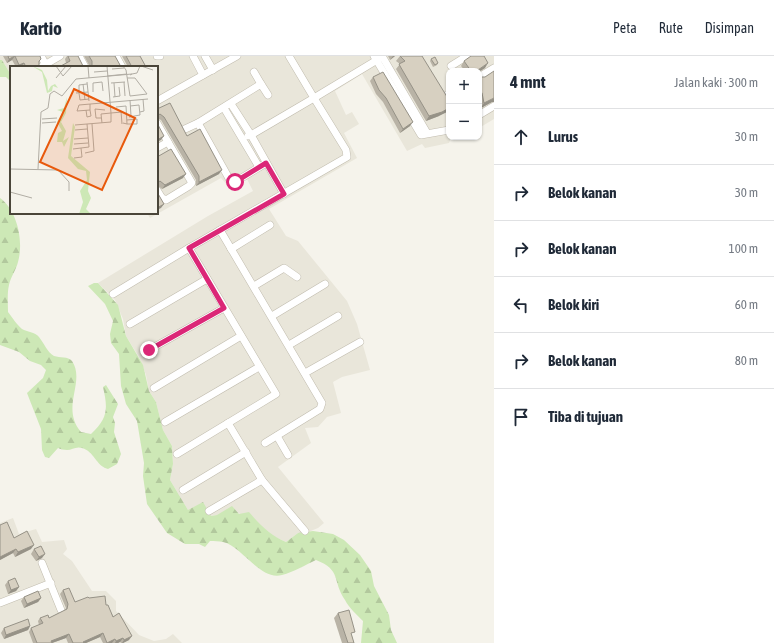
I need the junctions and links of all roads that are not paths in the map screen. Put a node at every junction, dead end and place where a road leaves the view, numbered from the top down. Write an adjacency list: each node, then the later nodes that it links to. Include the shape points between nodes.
1 (41, 56): 13 (street)
2 (60, 56): 13 (street)
3 (79, 56): 14 (street)
4 (116, 56): 15 (street)
5 (157, 56): 6 (street)
6 (160, 56)
7 (193, 56): 20 (street)
8 (205, 56): 18 (street)
9 (237, 56): 18 (street)
10 (290, 56): 24 (street)
11 (463, 57): 16 (street)
12 (379, 58): 24 (street); 33 (street, via 421,135)
13 (45, 66)
14 (84, 66)
15 (121, 66)
16 (451, 66)
17 (494, 68): 21 (street)
18 (213, 70): 20 (street)
19 (254, 72): 22 (street)
20 (203, 75): 25 (street)
21 (482, 75)
22 (261, 84): 23 (street); 26 (street)
23 (268, 95)
24 (314, 98): 34 (street); 41 (street, via 346,150 347,157)
25 (158, 100)
26 (231, 104): 28 (street); 34 (street)
27 (494, 106): 29 (street)
28 (224, 108): 30 (street); 35 (street)
29 (482, 113)
30 (198, 123): 32 (street); 39 (street, via 231,182)
31 (158, 125): 36 (street)
32 (185, 129)
33 (446, 130)
34 (250, 135): 35 (street); 38 (street)
35 (243, 139): 39 (street)
36 (168, 142): 37 (street); 40 (street, via 192,183 166,200)
37 (158, 147)
38 (266, 163): 39 (street); 41 (street)
39 (259, 167)
40 (158, 192)
41 (284, 194): 43 (street)
42 (270, 225): 45 (street)
43 (220, 230): 44 (street); 45 (street)
44 (189, 248): 47 (street); 50 (street)
45 (231, 249): 49 (street)
46 (297, 277): 49 (street, via 284,268)
47 (207, 279): 51 (street); 54 (street)
48 (325, 284): 52 (street)
49 (254, 286): 52 (street)
50 (112, 294)
51 (224, 308): 55 (street); 58 (street)
52 (272, 316): 57 (street)
53 (338, 316): 57 (street)
54 (130, 324)
55 (240, 336): 59 (street); 61 (street)
56 (360, 342): 60 (street)
57 (289, 345): 60 (street)
58 (149, 350)
59 (259, 367): 62 (street); 63 (street, via 276,394)
60 (305, 373): 64 (street, via 322,406)
61 (154, 388)
62 (165, 422)
63 (228, 423): 66 (street); 67 (street)
64 (277, 436): 65 (street); 68 (street)
65 (265, 443)
66 (246, 452): 69 (street); 70 (street)
67 (177, 454)
68 (288, 455)
69 (262, 480): 71 (street); 72 (street)
70 (183, 490)
71 (209, 511)
72 (306, 531)
73 (42, 563): 74 (street)
74 (50, 583): 75 (street); 76 (street)
75 (0, 604)
76 (61, 610)

